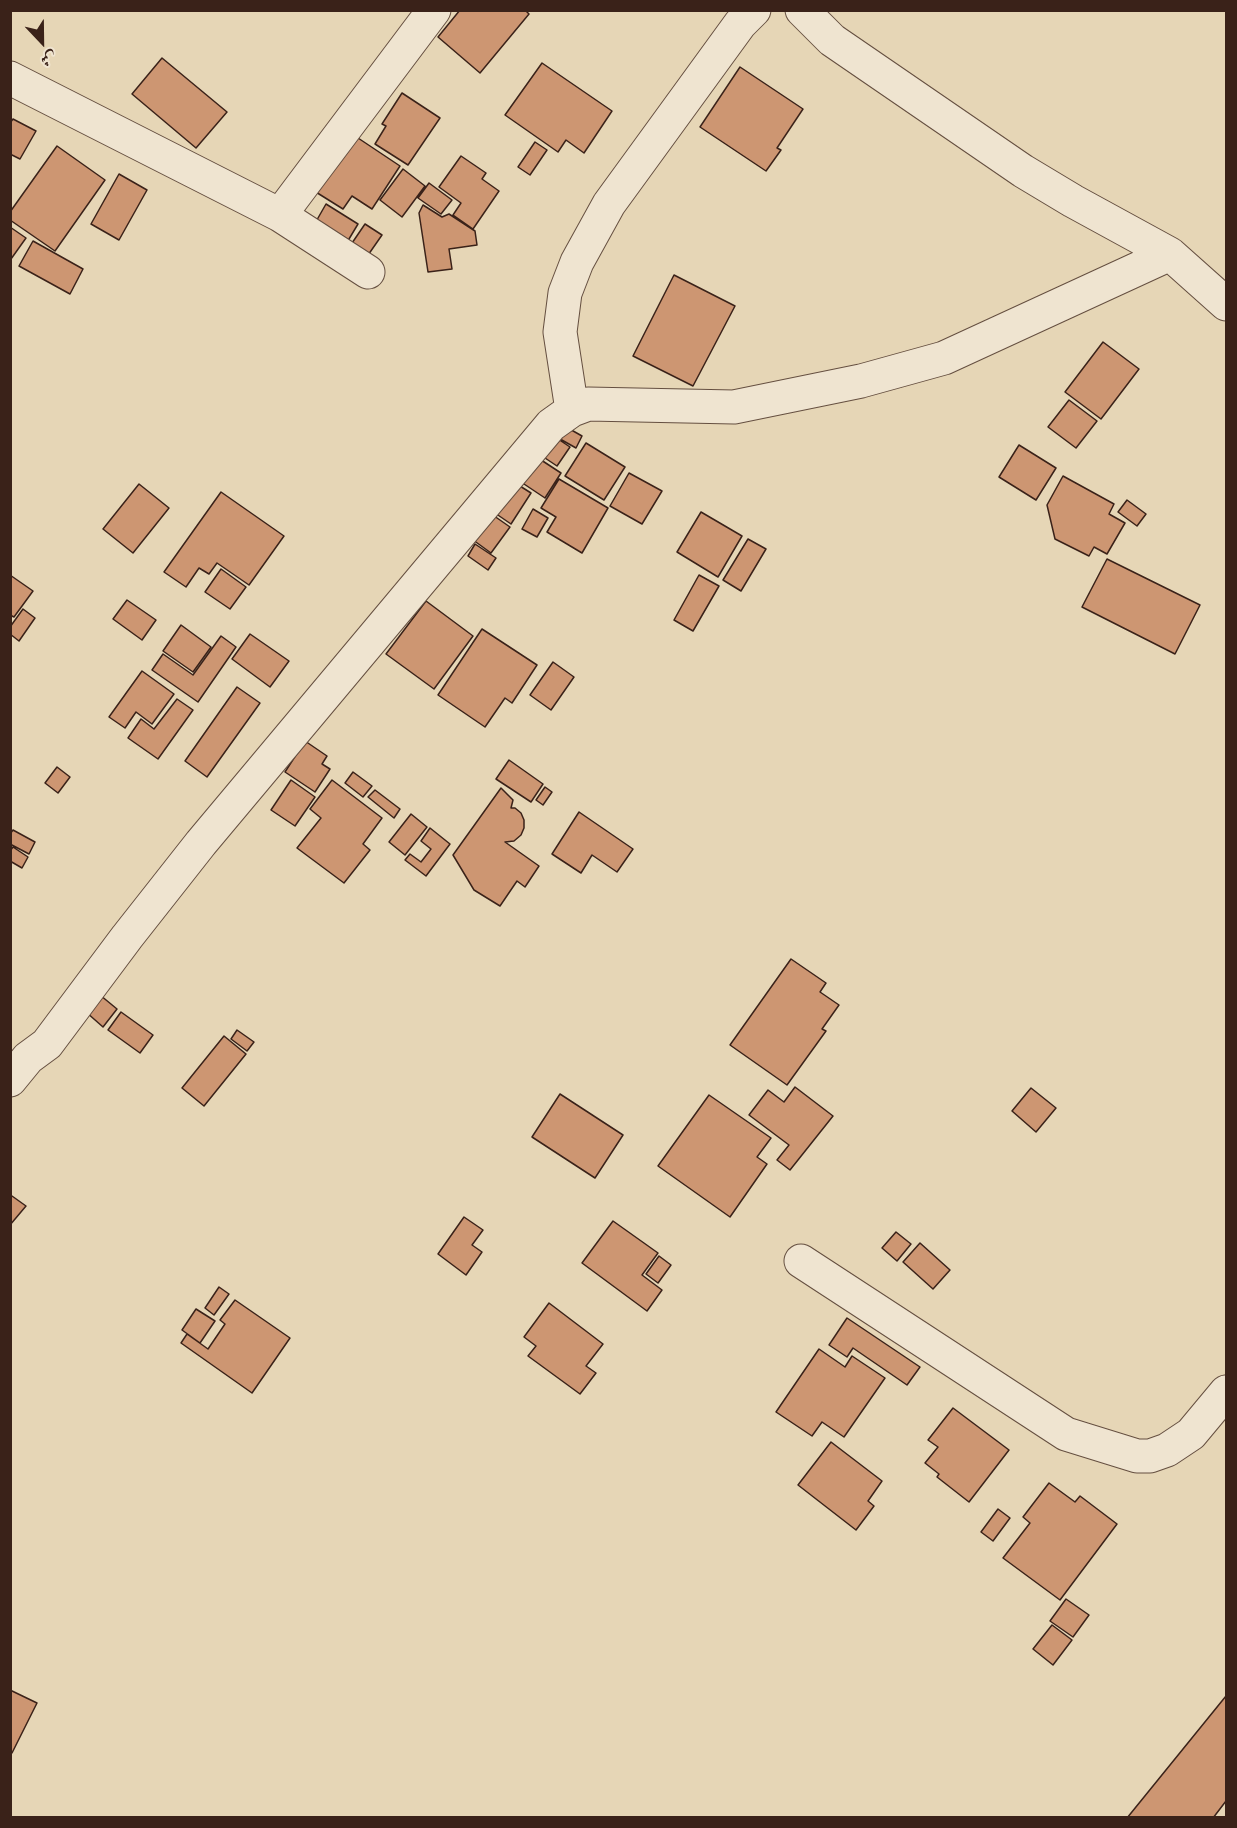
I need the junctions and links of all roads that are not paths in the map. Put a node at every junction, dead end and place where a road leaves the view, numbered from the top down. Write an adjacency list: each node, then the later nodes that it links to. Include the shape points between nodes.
1 (434, 10): 5 (street)
2 (754, 10): 9 (street, via 609,204 577,262 565,293 560,332)
3 (802, 10): 6 (street, via 832,40 1023,171)
4 (10, 78): 5 (street)
5 (280, 215): 7 (street)
6 (1170, 254): 8 (street); 9 (street, via 944,358 861,381 734,407 588,404)
7 (368, 272)
8 (1227, 304)
9 (572, 410): 10 (street, via 551,425 201,843 46,1044)
10 (10, 1080)
11 (801, 1261): 12 (street, via 1066,1434 1137,1456 1167,1450 1191,1434)
12 (1227, 1392)

